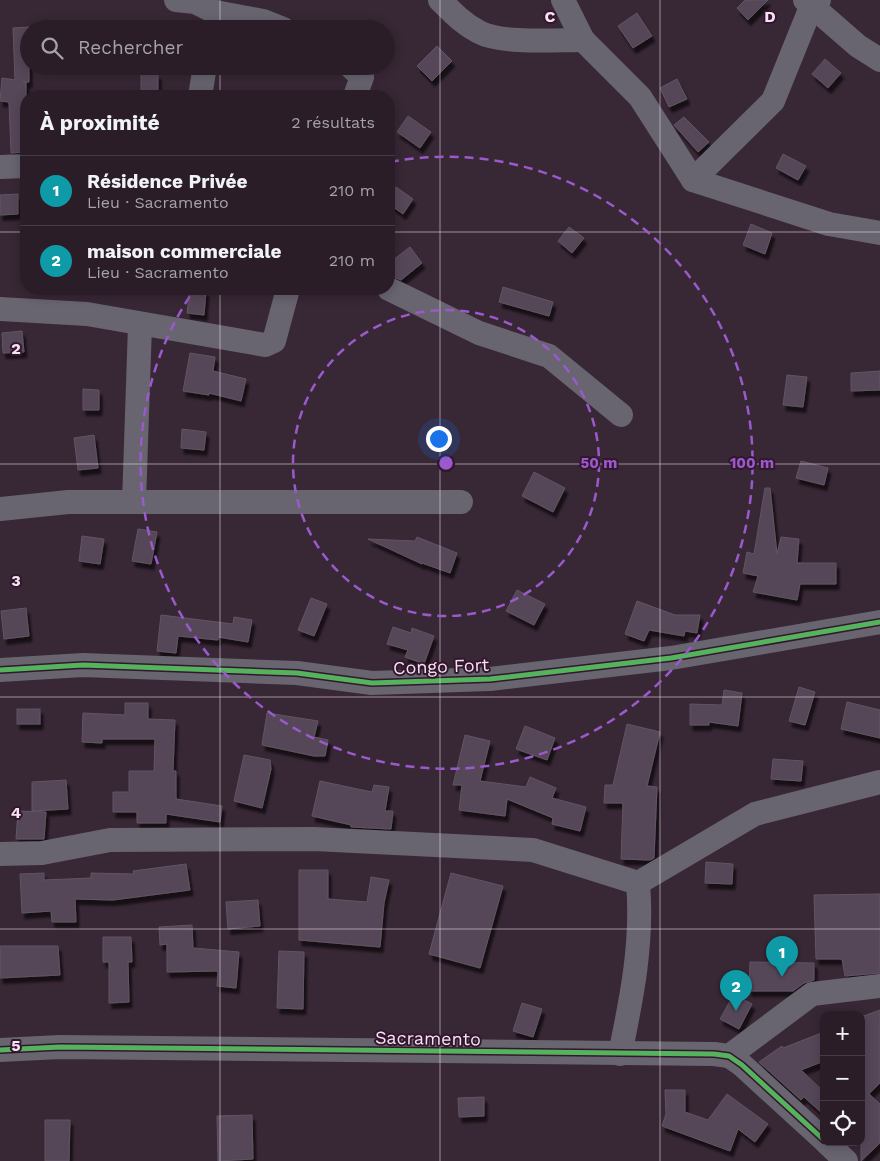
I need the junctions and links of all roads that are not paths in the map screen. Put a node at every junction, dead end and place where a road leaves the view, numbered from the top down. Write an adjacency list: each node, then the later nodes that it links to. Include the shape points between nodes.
1 (440, 0): 6 (street, via 459,20 478,32 492,36)
2 (563, 0): 6 (street)
3 (812, 2): 7 (street, via 858,46); 14 (street, via 773,101)
4 (199, 8): 5 (street)
5 (258, 20)
6 (583, 40): 14 (street, via 640,97)
7 (880, 60)
8 (204, 75): 10 (street)
9 (360, 75): 11 (street)
10 (201, 90)
11 (357, 90)
12 (20, 166): 13 (street)
13 (0, 167)
14 (693, 180): 15 (street, via 829,224)
15 (880, 233)
16 (395, 291): 20 (street, via 480,333 549,356)
17 (286, 295): 19 (street, via 274,341 265,345)
18 (0, 309): 19 (street, via 87,314)
19 (140, 325): 21 (street)
20 (621, 415)
21 (134, 502): 22 (street); 23 (street, via 68,502)
22 (462, 502)
23 (0, 509)
24 (880, 622): 25 (street, Congo Fort, via 671,658 490,679 372,683 298,673 82,665)
25 (0, 670)
26 (880, 782): 28 (street, via 755,814)
27 (0, 854): 28 (street, via 42,853 110,840 314,839 533,850)
28 (638, 883): 31 (street, via 641,914 635,981)
29 (880, 986): 32 (street, via 812,994)
30 (0, 1050): 31 (street, Sacramento, via 60,1047)
31 (620, 1054): 32 (street, Sacramento)
32 (729, 1056): 33 (street)
33 (820, 1136)
34 (830, 1146): 35 (street)
35 (846, 1161)

